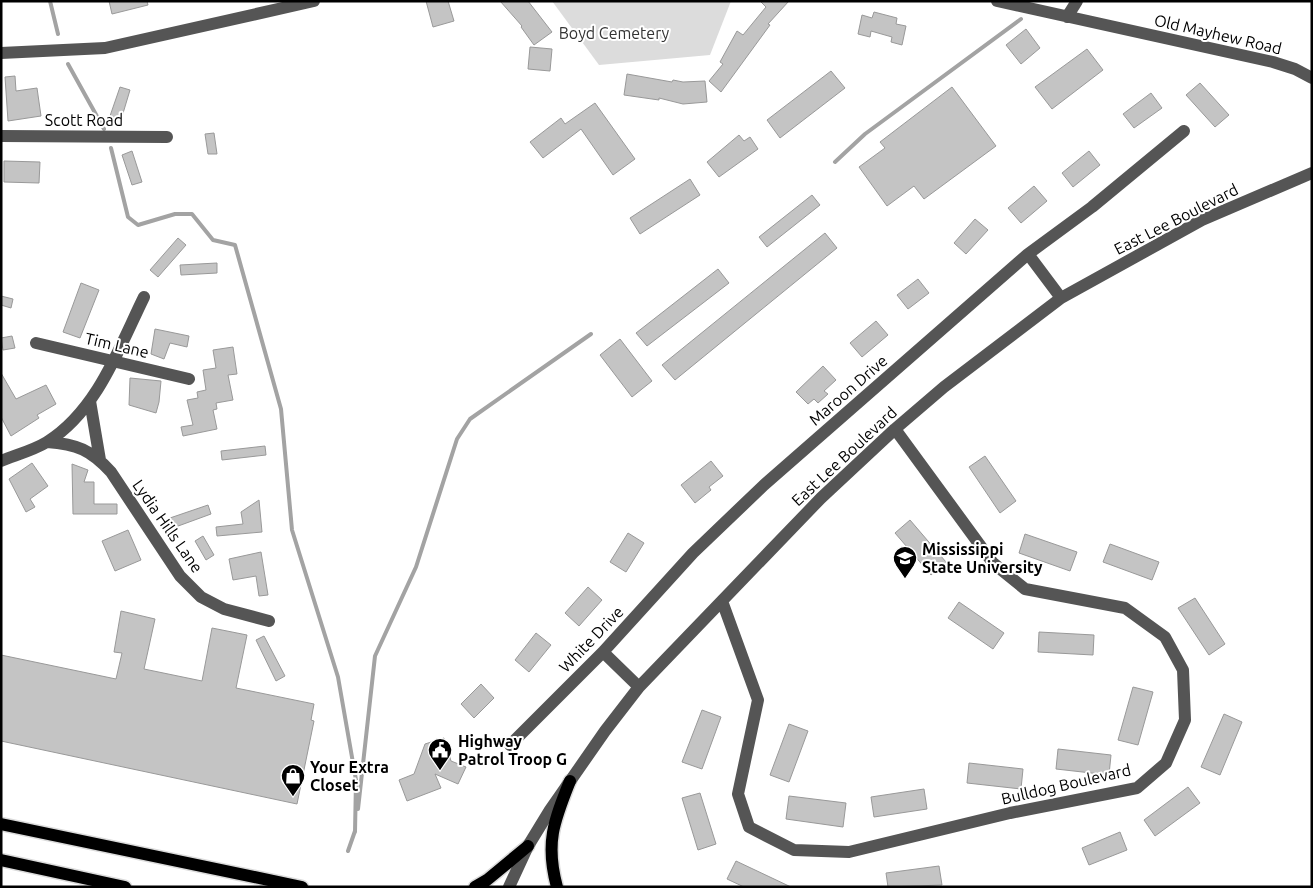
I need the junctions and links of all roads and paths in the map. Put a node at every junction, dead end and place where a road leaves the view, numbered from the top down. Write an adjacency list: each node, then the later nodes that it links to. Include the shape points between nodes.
1 (997, 1): 4 (street, Old Mayhew Road)
2 (1078, 1): 4 (street)
3 (307, 2): 5 (street, via 105,48)
4 (1067, 17): 6 (street, Old Mayhew Road, via 1273,62)
5 (1, 52)
6 (1312, 78)
7 (1184, 131): 11 (street, Maroon Drive, via 1092,207)
8 (1, 136): 9 (street, Scott Road)
9 (167, 137)
10 (1312, 173): 13 (street, East Lee Boulevard, via 1202,220)
11 (1028, 254): 13 (street); 22 (street, Maroon Drive, via 764,485)
12 (144, 297): 15 (street)
13 (1060, 298): 18 (street, East Lee Boulevard, via 944,386)
14 (36, 343): 15 (street, Tim Lane)
15 (112, 360): 16 (street, Tim Lane); 17 (street)
16 (189, 379)
17 (90, 401): 19 (street); 20 (street)
18 (895, 429): 23 (street, East Lee Boulevard, via 821,498); 23 (street, Bulldog Boulevard, via 993,563 1025,589 1125,608 1165,637 1183,670 1185,720 1166,763 1137,788 1010,813 850,852 794,850 749,827 738,794 758,700)
19 (48, 442): 20 (street, Lydia Hills Lane, via 83,449); 21 (street)
20 (100, 460): 24 (street, Lydia Hills Lane, via 180,576 200,597 224,609)
21 (1, 461)
22 (693, 553): 25 (street, White Drive)
23 (722, 601): 26 (street, East Lee Boulevard)
24 (269, 621)
25 (603, 652): 26 (street); 27 (street, White Drive)
26 (639, 688): 28 (street, East Lee Boulevard)
27 (510, 745)
28 (570, 781): 30 (street, East Lee Boulevard); 36 (main road, via 551,835 552,868)
29 (1, 824): 33 (main road)
30 (528, 846): 34 (main road); 35 (street, East Lee Boulevard)
31 (1, 860): 32 (main road)
32 (126, 887)
33 (302, 887)
34 (475, 887)
35 (509, 887)
36 (557, 887)

